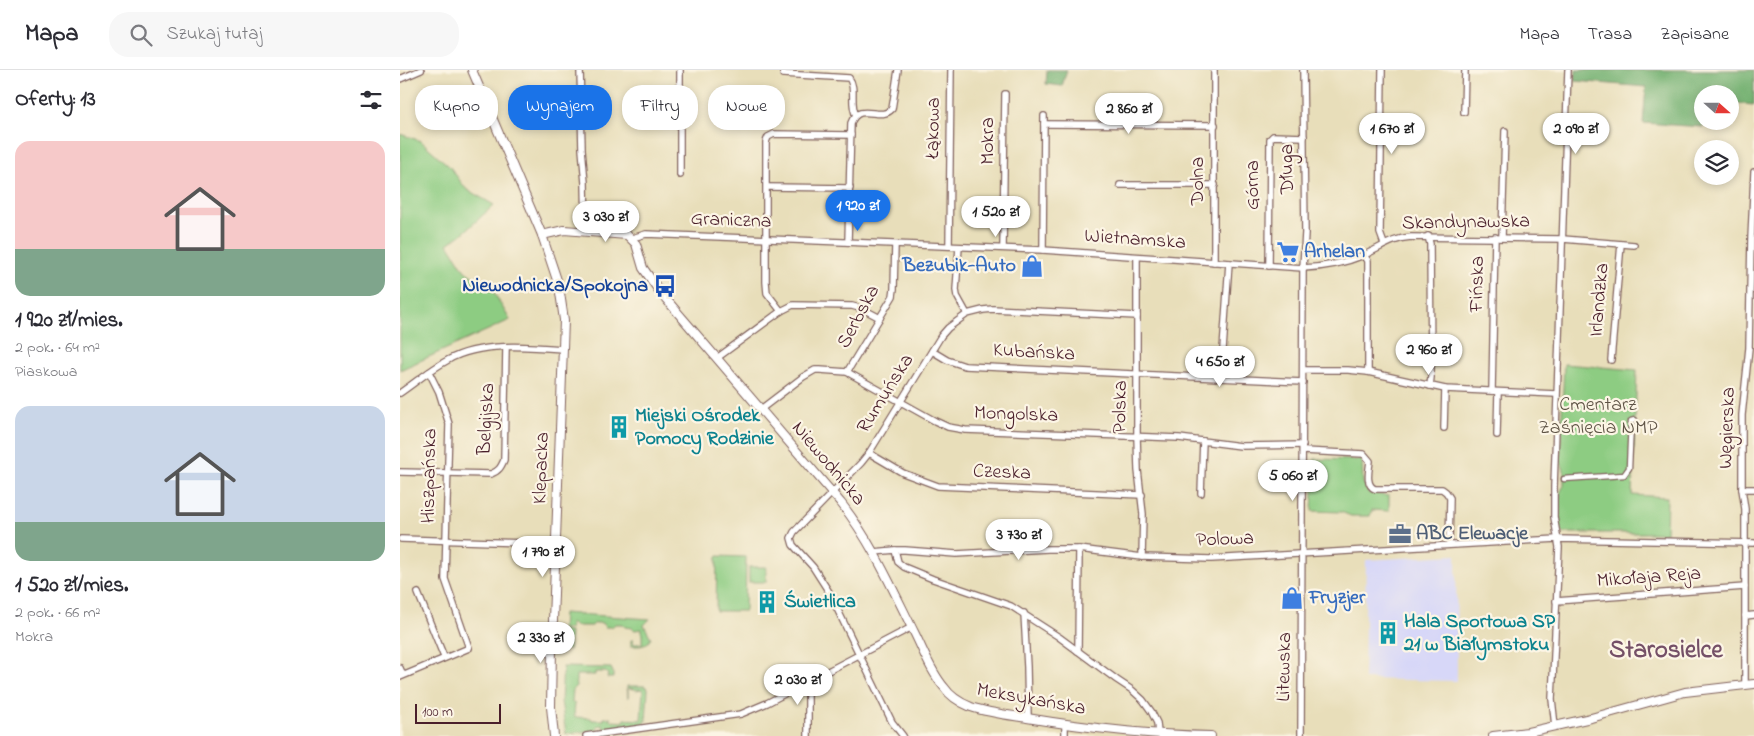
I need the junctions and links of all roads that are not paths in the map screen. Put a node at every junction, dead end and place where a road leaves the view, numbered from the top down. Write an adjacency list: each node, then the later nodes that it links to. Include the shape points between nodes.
1 (421, 70): 13 (street)
2 (472, 70): 30 (street)
3 (580, 70): 29 (street)
4 (680, 70): 24 (street)
5 (898, 70): 16 (street, via 892,109 884,113)
6 (951, 70): 41 (street, Łąkowa)
7 (1214, 70): 19 (street, Dolna)
8 (1303, 70): 22 (street, Długa)
9 (1382, 70): 37 (street, via 1380,233)
10 (1465, 70): 15 (street)
11 (1568, 70): 35 (street)
12 (783, 72): 16 (street, via 849,78 852,109)
13 (400, 79)
14 (1005, 94): 43 (street, Mokra)
15 (1464, 112)
16 (856, 115): 21 (street, via 851,123)
17 (1044, 116): 18 (street)
18 (1044, 124): 19 (street); 44 (street)
19 (1215, 125): 25 (street, Dolna)
20 (1505, 131): 32 (street, Fińska)
21 (850, 136): 27 (street, via 774,134 768,137); 28 (street)
22 (1304, 137): 49 (street, Górna, via 1273,136 1270,139); 50 (street, Długa)
23 (1754, 172): 56 (street, Węgierska, via 1750,239)
24 (680, 175)
25 (1215, 184): 26 (street); 47 (street, Dolna)
26 (1120, 185)
27 (766, 187): 28 (street); 34 (street)
28 (850, 188): 36 (street)
29 (586, 231): 30 (street, via 564,230); 33 (street, via 622,233)
30 (542, 235): 57 (street, Klepacka, via 562,298)
31 (1428, 236): 32 (street, Skandynawska); 37 (street, Skandynawska, via 1399,238); 68 (street)
32 (1498, 237): 35 (street, Skandynawska); 70 (street, Fińska)
33 (632, 238): 34 (street, Graniczna, via 646,234); 59 (street, Niewodnicka, via 645,272)
34 (766, 239): 36 (street, Graniczna); 51 (street, via 767,293)
35 (1563, 239): 38 (street, Skandynawska); 72 (street)
36 (848, 242): 39 (street, Graniczna)
37 (1384, 244): 45 (street, Skandynawska)
38 (1621, 244): 40 (street, Skandynawska); 60 (street, Irlandzka)
39 (895, 245): 41 (street, Graniczna); 54 (street, Serbska, via 894,289)
40 (1634, 245)
41 (949, 246): 42 (street, Wietnamska)
42 (959, 246): 43 (street, Wietnamska); 52 (street, via 956,290)
43 (1003, 248): 44 (street, Wietnamska)
44 (1043, 250): 46 (street, Wietnamska)
45 (1364, 255): 50 (street, Skandynawska, via 1320,267); 64 (street, via 1368,261)
46 (1137, 257): 47 (street, Wietnamska); 53 (street, Polska)
47 (1214, 262): 48 (street, Wietnamska)
48 (1229, 263): 49 (street, Wietnamska); 66 (street)
49 (1270, 266): 50 (street, Wietnamska)
50 (1303, 268): 61 (street, Litewska)
51 (781, 311): 54 (street, via 802,304 852,306); 59 (street)
52 (967, 314): 53 (street, Rumuńska, via 993,309); 58 (street, Rumuńska, via 948,328)
53 (1137, 316): 65 (street, Polska)
54 (880, 318): 63 (street, Serbska)
55 (506, 348): 57 (street); 62 (street, via 473,351 450,359); 83 (street, Belgijska, via 504,460 501,468 491,474)
56 (1752, 348): 85 (street, Węgierska, via 1742,415)
57 (563, 349): 95 (street, Klepacka)
58 (932, 351): 65 (street, Kubańska, via 965,366); 73 (street, Rumuńska)
59 (717, 358): 74 (street, Niewodnicka)
60 (1612, 360)
61 (1303, 370): 64 (street); 67 (street, Litewska)
62 (429, 372): 71 (street); 83 (street, Hiszpańska, via 449,424)
63 (847, 372): 73 (street, Mongolska); 74 (street, via 820,370 809,373)
64 (1368, 372): 68 (street)
65 (1138, 374): 66 (street, Kubańska); 78 (street, Polska)
66 (1221, 378): 67 (street, Kubańska)
67 (1303, 382): 80 (street, Litewska)
68 (1430, 386): 69 (street)
69 (1445, 389): 70 (street); 76 (street)
70 (1495, 392): 72 (street); 77 (street, Fińska)
71 (400, 393)
72 (1556, 394): 91 (street, via 1554,507)
73 (901, 402): 78 (street, Mongolska, via 935,421 965,430); 81 (street, Rumuńska)
74 (761, 409): 87 (street, Niewodnicka)
75 (1635, 420): 84 (street, via 1631,421 1629,468 1624,475)
76 (1444, 428)
77 (1497, 435)
78 (1137, 436): 79 (street, Mongolska); 89 (street, Polska)
79 (1203, 441): 80 (street, Mongolska); 88 (street)
80 (1303, 448): 96 (street, Mongolska, via 1364,454 1370,460 1369,483 1375,489 1442,489 1450,498); 100 (street, Litewska)
81 (869, 453): 87 (street, Rumuńska); 89 (street, Czeska, via 903,474 938,486)
82 (400, 472): 83 (street)
83 (448, 473): 92 (street, Hiszpańska)
84 (1564, 480)
85 (1742, 489): 86 (street); 93 (street, Węgierska)
86 (1754, 489)
87 (832, 493): 99 (street, Niewodnicka); 110 (street, Rumuńska, via 791,538 793,545 820,577)
88 (1201, 493)
89 (1142, 495): 101 (street, Polska)
90 (401, 539): 92 (street)
91 (1557, 540): 93 (street, Polowa); 96 (street, Polowa); 104 (street)
92 (446, 541): 95 (street); 111 (street, Hiszpańska, via 446,584 469,648)
93 (1745, 543): 94 (street, Polowa); 102 (street, Węgierska)
94 (1754, 543)
95 (555, 544): 121 (street, Klepacka, via 551,706)
96 (1449, 545): 100 (street, Polowa)
97 (896, 550): 98 (street, Polowa, via 956,554 1048,548); 99 (street); 105 (street, via 898,562 904,567)
98 (1079, 550): 101 (street, Polowa); 109 (street)
99 (874, 552): 108 (street, Meksykańska)
100 (1303, 553): 101 (street, Polowa, via 1211,559); 128 (street, Litewska)
101 (1142, 557)
102 (1745, 587): 104 (street, Mikołaja Reja); 107 (street, Węgierska)
103 (418, 592): 111 (street)
104 (1556, 601): 119 (street, via 1552,699)
105 (1024, 613): 109 (street); 117 (street)
106 (1754, 615): 107 (street)
107 (1746, 616): 116 (street, Węgierska)
108 (912, 627): 110 (street); 117 (street, Meksykańska, via 949,694 964,704 987,712)
109 (1078, 651): 120 (street, via 1143,700 1157,723)
110 (860, 654): 114 (street); 124 (street, via 892,722)
111 (444, 657): 113 (street)
112 (400, 668): 113 (street)
113 (402, 676)
114 (810, 680): 122 (street, via 741,714); 123 (street)
115 (1754, 684): 116 (street)
116 (1745, 685): 119 (street, via 1684,692 1618,712)
117 (1028, 718): 118 (street, Meksykańska)
118 (1065, 724): 120 (street, Meksykańska); 125 (street)
119 (1555, 726): 129 (street)
120 (1158, 734): 126 (street, Meksykańska)
121 (554, 736)
122 (586, 736)
123 (808, 736)
124 (903, 736)
125 (1065, 736)
126 (1191, 736): 127 (street, Meksykańska)
127 (1211, 736)
128 (1301, 736)
129 (1493, 736)

